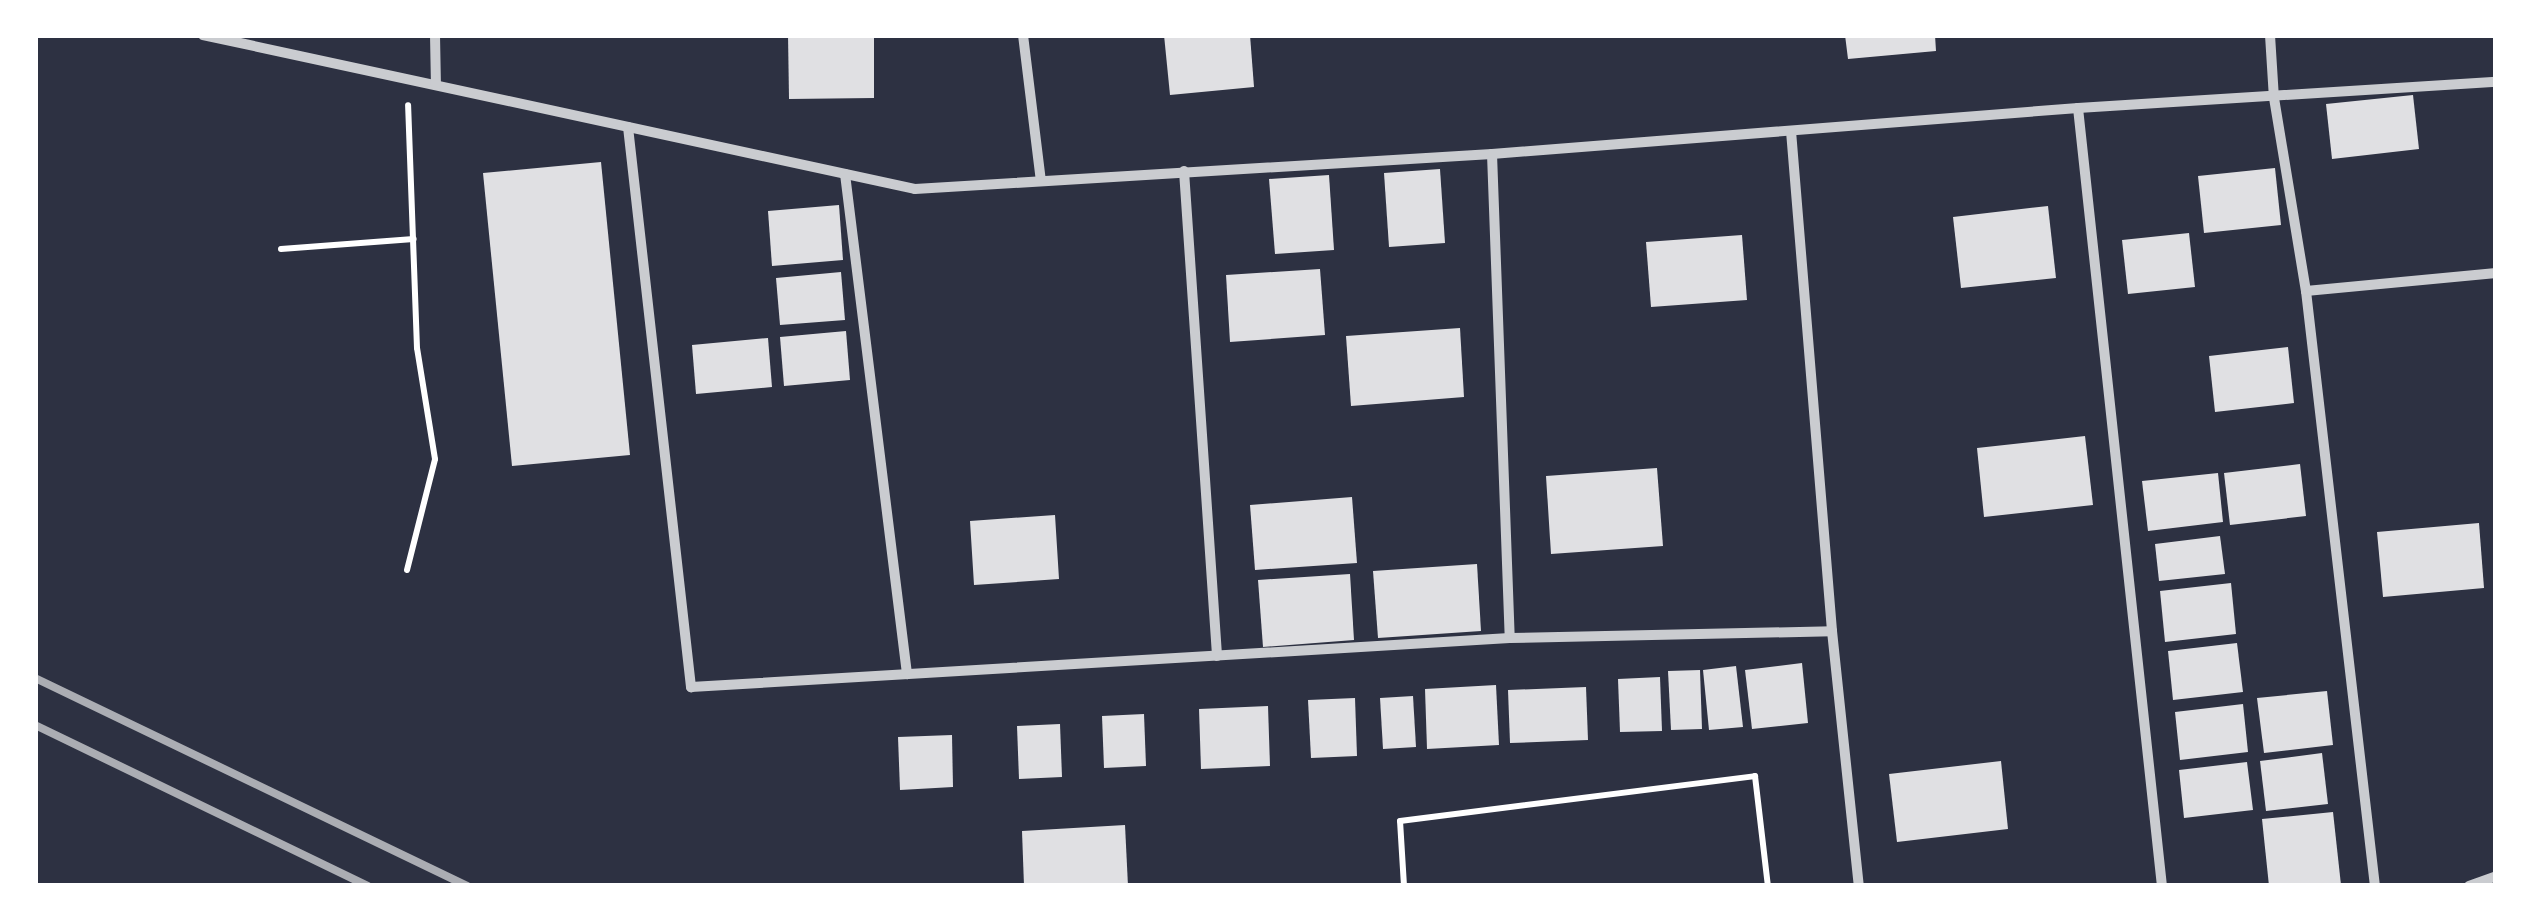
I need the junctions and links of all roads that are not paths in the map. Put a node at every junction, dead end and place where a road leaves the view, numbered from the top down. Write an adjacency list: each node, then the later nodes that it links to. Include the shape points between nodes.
1 (203, 35): 6 (street)
2 (434, 35): 6 (street)
3 (1022, 35): 14 (street)
4 (2270, 35): 7 (street)
5 (2496, 82): 7 (street)
6 (436, 86): 9 (street)
7 (2274, 98): 8 (street); 16 (street)
8 (2078, 108): 10 (street); 23 (street)
9 (628, 127): 13 (street); 20 (street, via 692,688)
10 (1791, 130): 11 (street); 17 (street)
11 (1492, 154): 12 (street); 18 (street)
12 (1184, 171): 14 (street); 19 (street)
13 (845, 174): 14 (street, via 915,189); 20 (street)
14 (1041, 181)
15 (2496, 273): 16 (street)
16 (2306, 291): 24 (street)
17 (1832, 631): 18 (street); 22 (street)
18 (1510, 638): 19 (street)
19 (1217, 656): 20 (street)
20 (907, 674)
21 (2490, 881): 25 (street)
22 (1859, 886)
23 (2162, 886)
24 (2375, 886)
25 (2468, 886)

